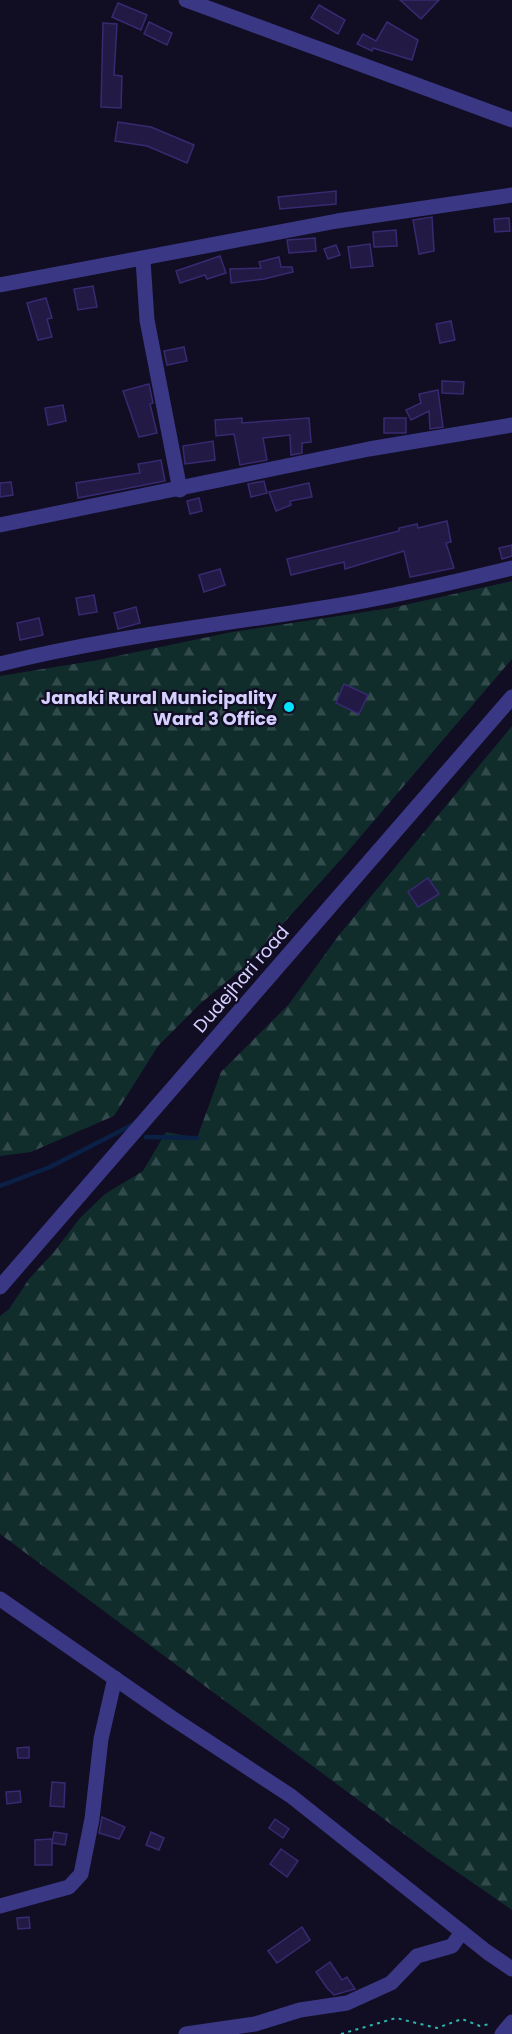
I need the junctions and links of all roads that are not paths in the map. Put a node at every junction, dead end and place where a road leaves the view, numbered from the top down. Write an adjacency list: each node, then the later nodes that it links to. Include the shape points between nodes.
1 (186, 0): 2 (street)
2 (512, 120)
3 (512, 195): 4 (street, via 337,221)
4 (143, 260): 5 (street); 7 (street, via 147,320)
5 (0, 285)
6 (512, 425): 7 (street, via 369,449)
7 (180, 490): 8 (street)
8 (0, 525)
9 (512, 568): 10 (street, via 406,593 127,638)
10 (0, 664)
11 (512, 697): 12 (street, Dudejhari road)
12 (0, 1287)
13 (0, 1599): 14 (street)
14 (115, 1678): 15 (street, via 101,1739 81,1874 69,1887); 16 (street, via 291,1796)
15 (0, 1906)
16 (462, 1932): 17 (street); 18 (street, via 452,1946 417,1956 391,1983 347,2003 300,2010 255,2024)
17 (512, 1969)
18 (186, 2034)

